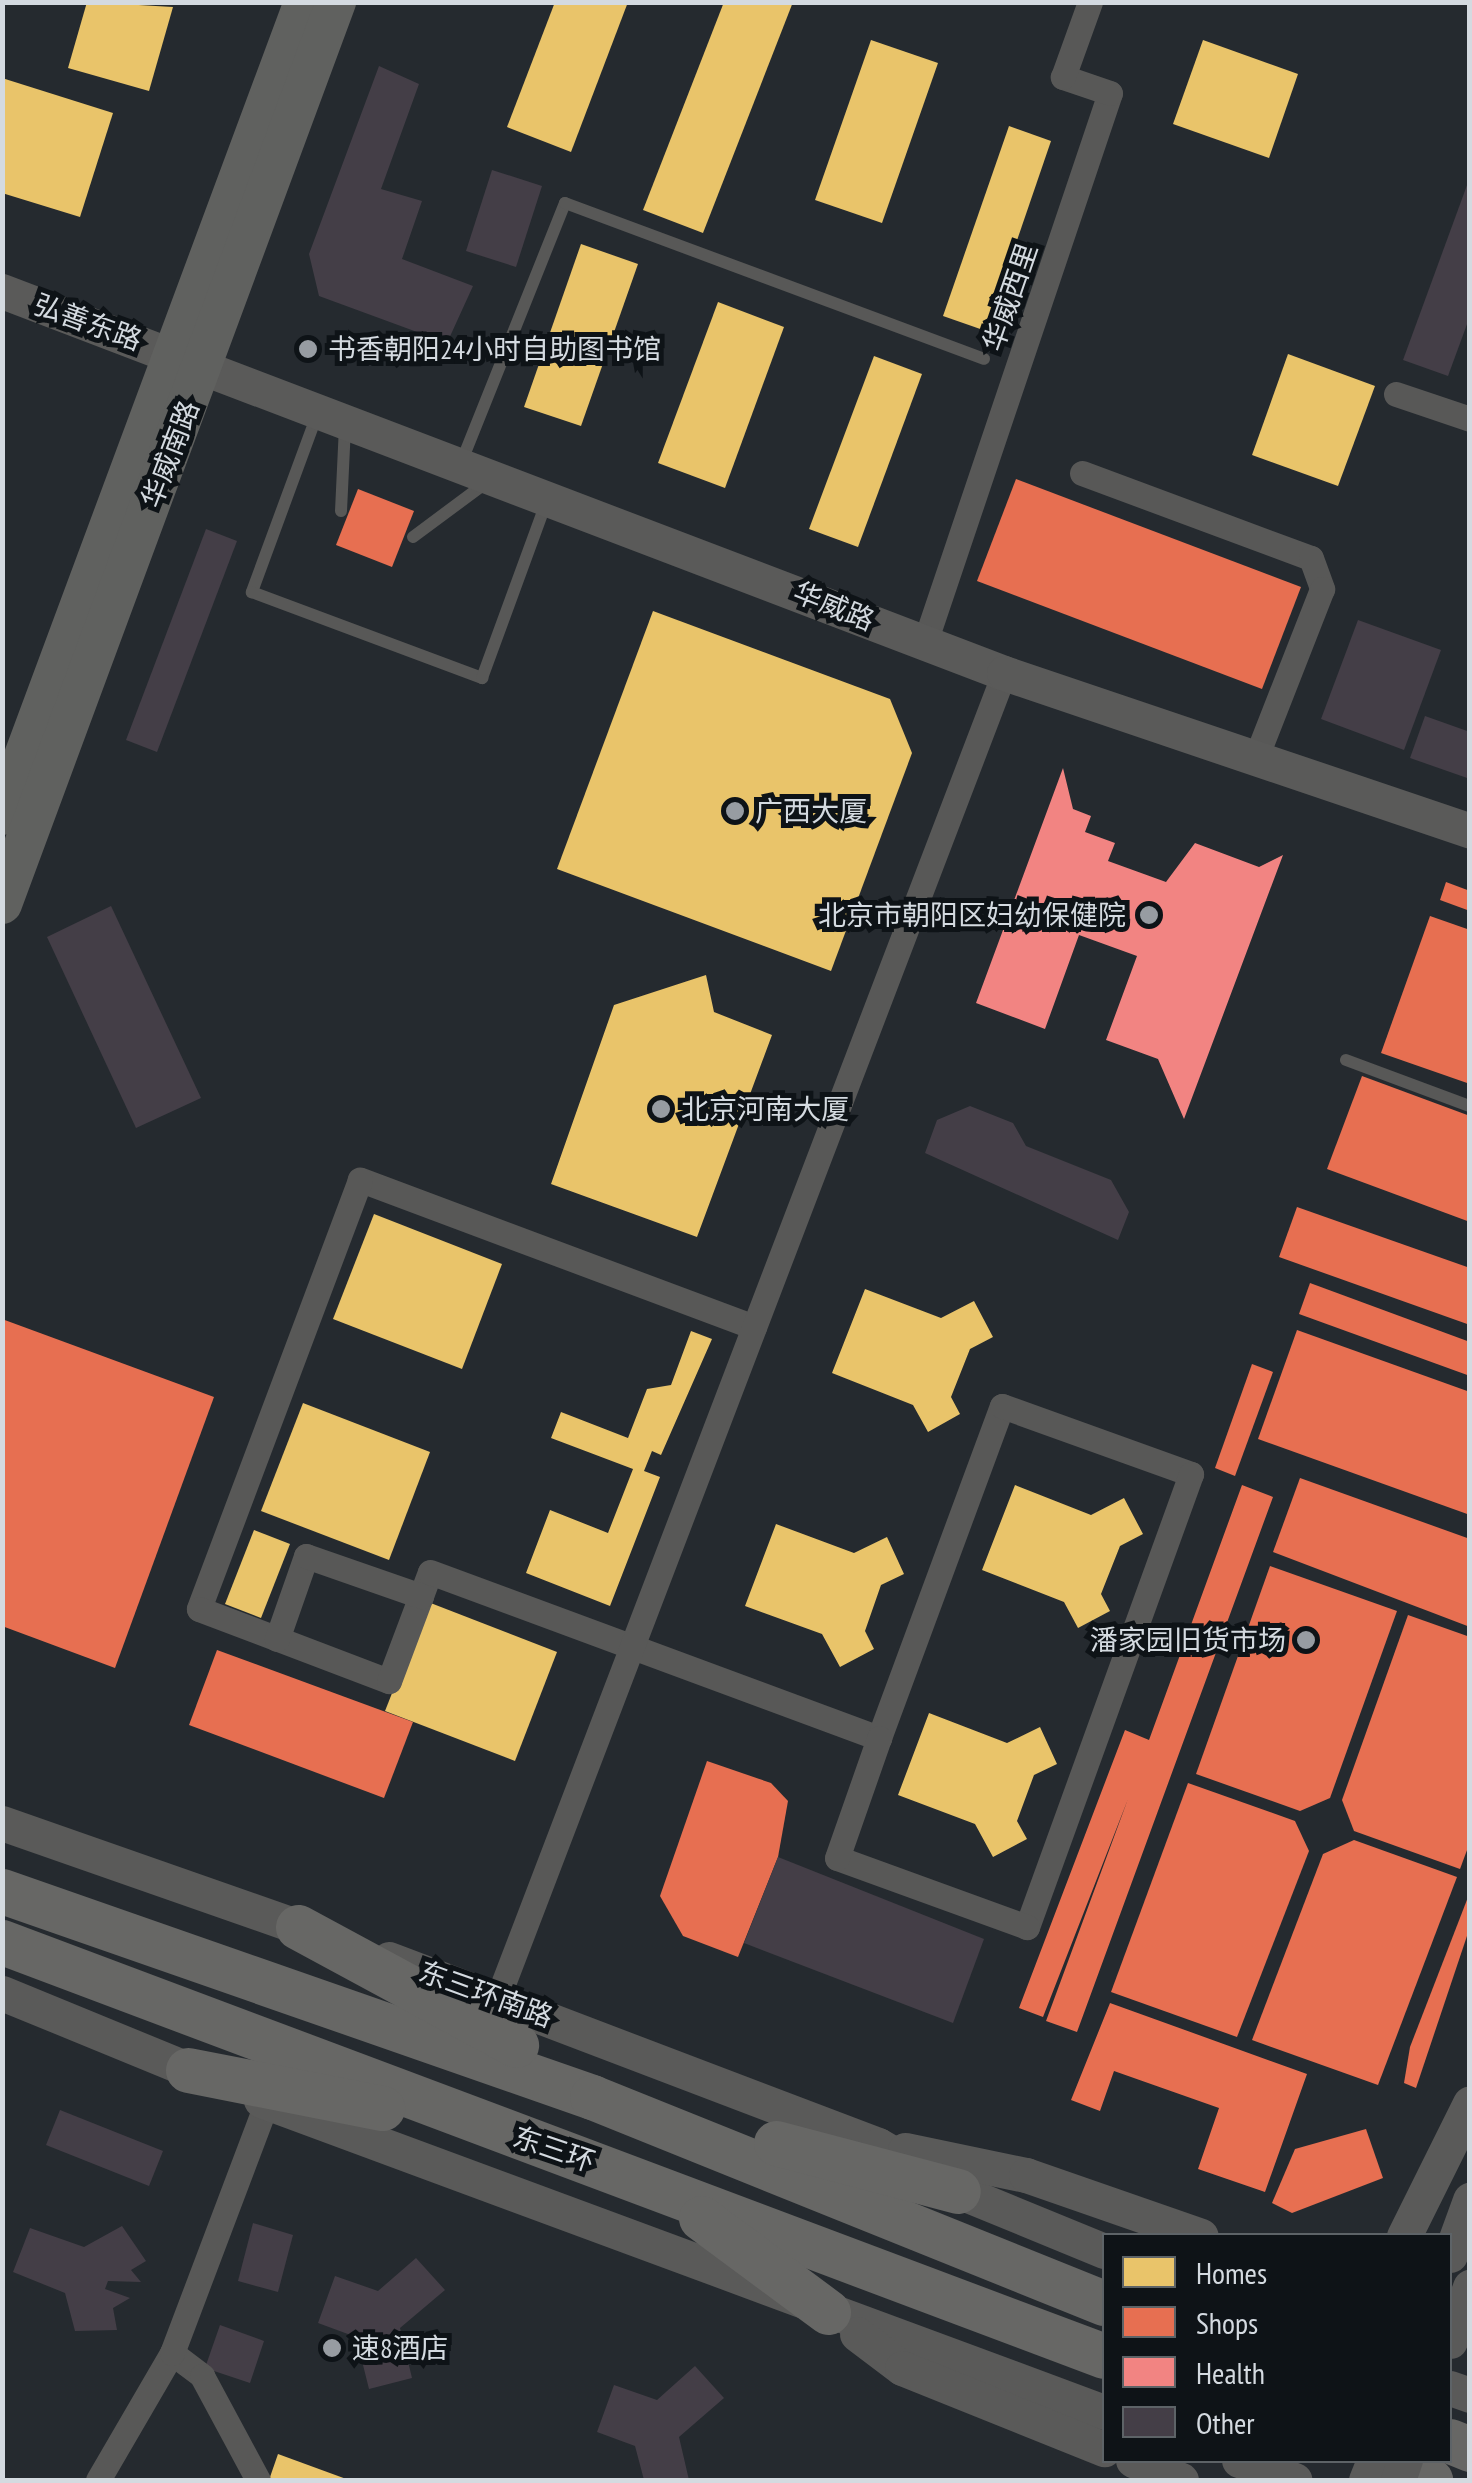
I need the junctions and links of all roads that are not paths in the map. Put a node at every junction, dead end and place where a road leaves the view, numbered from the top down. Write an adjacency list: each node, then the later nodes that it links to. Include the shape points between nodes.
1 (304, 2): 5 (main road, 华威南路)
2 (336, 2): 5 (main road, 华威南路)
3 (1090, 2): 16 (street, 华威西里, via 1063,77 1110,93)
4 (2, 291): 5 (street, 弘善东路)
5 (189, 359): 8 (street, 华威路); 18 (main road, 华威南路); 22 (main road, 华威南路)
6 (984, 359): 10 (lane, via 565,202)
7 (1396, 394): 9 (street)
8 (332, 414): 10 (street, 华威路); 13 (lane, via 252,592 482,678); 14 (lane)
9 (1470, 419)
10 (461, 462): 12 (street, 华威路)
11 (1082, 473): 19 (street, via 1312,558 1322,589)
12 (496, 476): 13 (street, 华威路); 15 (lane)
13 (548, 496): 16 (street, 华威路)
14 (341, 511)
15 (413, 537)
16 (925, 642): 17 (street, 华威路)
17 (1004, 673): 19 (street, 华威路); 25 (street)
18 (16, 735): 20 (main road, 华威南路)
19 (1257, 755): 21 (street, 华威路)
20 (2, 815)
21 (1470, 831)
22 (2, 904)
23 (1346, 1060): 24 (lane)
24 (1470, 1106)
25 (754, 1327): 27 (street, via 360,1180 199,1609); 28 (street)
26 (421, 1596): 27 (street, via 306,1556); 27 (street, via 389,1681); 28 (street, via 430,1572)
27 (278, 1639)
28 (631, 1647): 29 (street); 35 (street)
29 (879, 1738): 29 (street, via 1002,1406 1191,1474 1027,1927 836,1858)
30 (2, 1823): 32 (street, 东三环南路)
31 (2, 1891): 37 (highway)
32 (298, 1927): 35 (street, 东三环南路); 37 (highway, via 533,2052)
33 (2, 1942): 41 (highway, 东三环)
34 (2, 1993): 36 (street)
35 (498, 1996): 42 (street, 东三环南路)
36 (188, 2070): 38 (street); 41 (highway)
37 (592, 2097): 40 (highway)
38 (267, 2102): 52 (street); 54 (street)
39 (1470, 2102): 47 (street)
40 (670, 2126): 44 (highway, via 717,2123); 51 (highway)
41 (512, 2134): 43 (highway, 东三环)
42 (878, 2145): 44 (street, 东三环南路); 46 (street, via 1026,2174)
43 (655, 2184): 52 (highway); 55 (highway, 东三环)
44 (958, 2191): 48 (street, 东三环南路)
45 (1470, 2200): 49 (street)
46 (1193, 2233)
47 (1405, 2233)
48 (1102, 2250)
49 (1452, 2250)
50 (1466, 2297): 53 (street)
51 (1102, 2302)
52 (828, 2312): 56 (street); 57 (street, via 902,2368)
53 (1452, 2336)
54 (172, 2353): 61 (street); 62 (street, via 202,2376)
55 (1102, 2355)
56 (1102, 2411)
57 (1102, 2448)
58 (1140, 2463): 63 (street)
59 (1247, 2463): 64 (street)
60 (1384, 2463): 65 (highway)
61 (98, 2480)
62 (258, 2480)
63 (1181, 2480)
64 (1295, 2480)
65 (1430, 2480)

